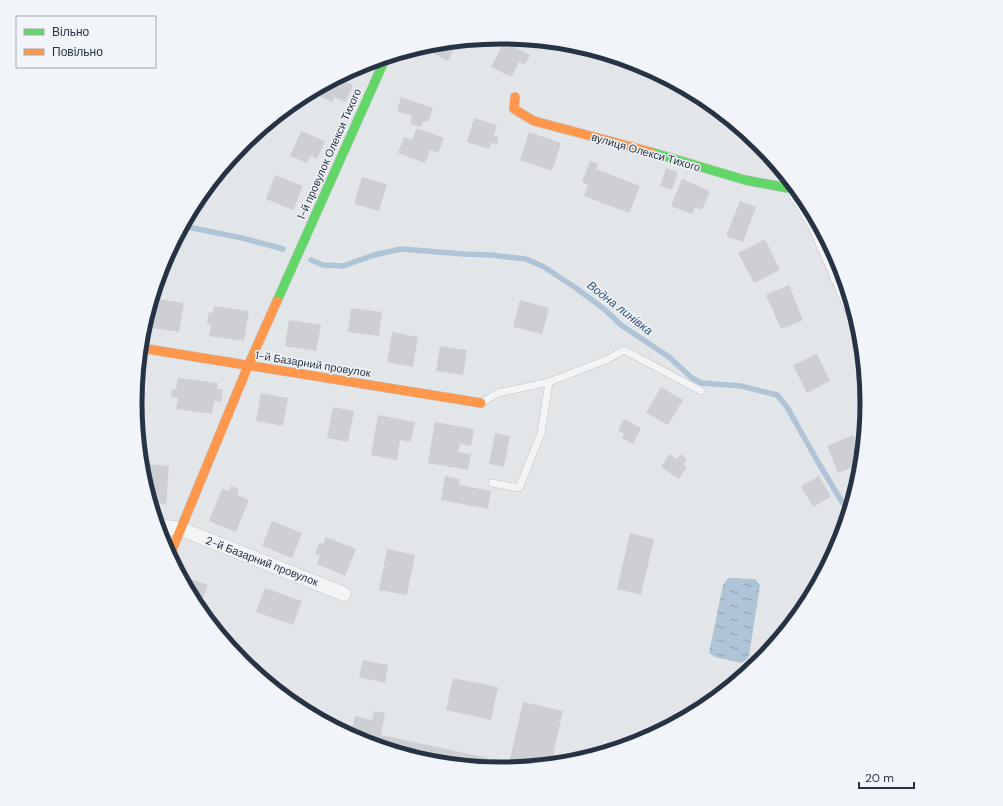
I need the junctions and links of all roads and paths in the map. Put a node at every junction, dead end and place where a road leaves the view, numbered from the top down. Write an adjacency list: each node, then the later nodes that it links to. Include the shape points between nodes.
1 (379, 66): 7 (street, 1-й провулок Олекси Тихого)
2 (515, 97): 3 (street, вулиця Олекси Тихого, via 514,109 534,121 745,180)
3 (789, 188)
4 (827, 252): 5 (street)
5 (834, 270)
6 (147, 349): 7 (street, 1-й Базарний провулок)
7 (248, 366): 10 (street, 1-й Базарний провулок); 13 (street, 1-й провулок Олекси Тихого)
8 (549, 382): 9 (lane, via 624,350); 10 (lane, via 498,393); 11 (lane, via 541,433 519,488)
9 (701, 391)
10 (481, 403)
11 (492, 484)
12 (165, 527): 13 (street, 2-й Базарний провулок)
13 (181, 529): 14 (street); 15 (street, 2-й Базарний провулок)
14 (173, 547)
15 (344, 594)

